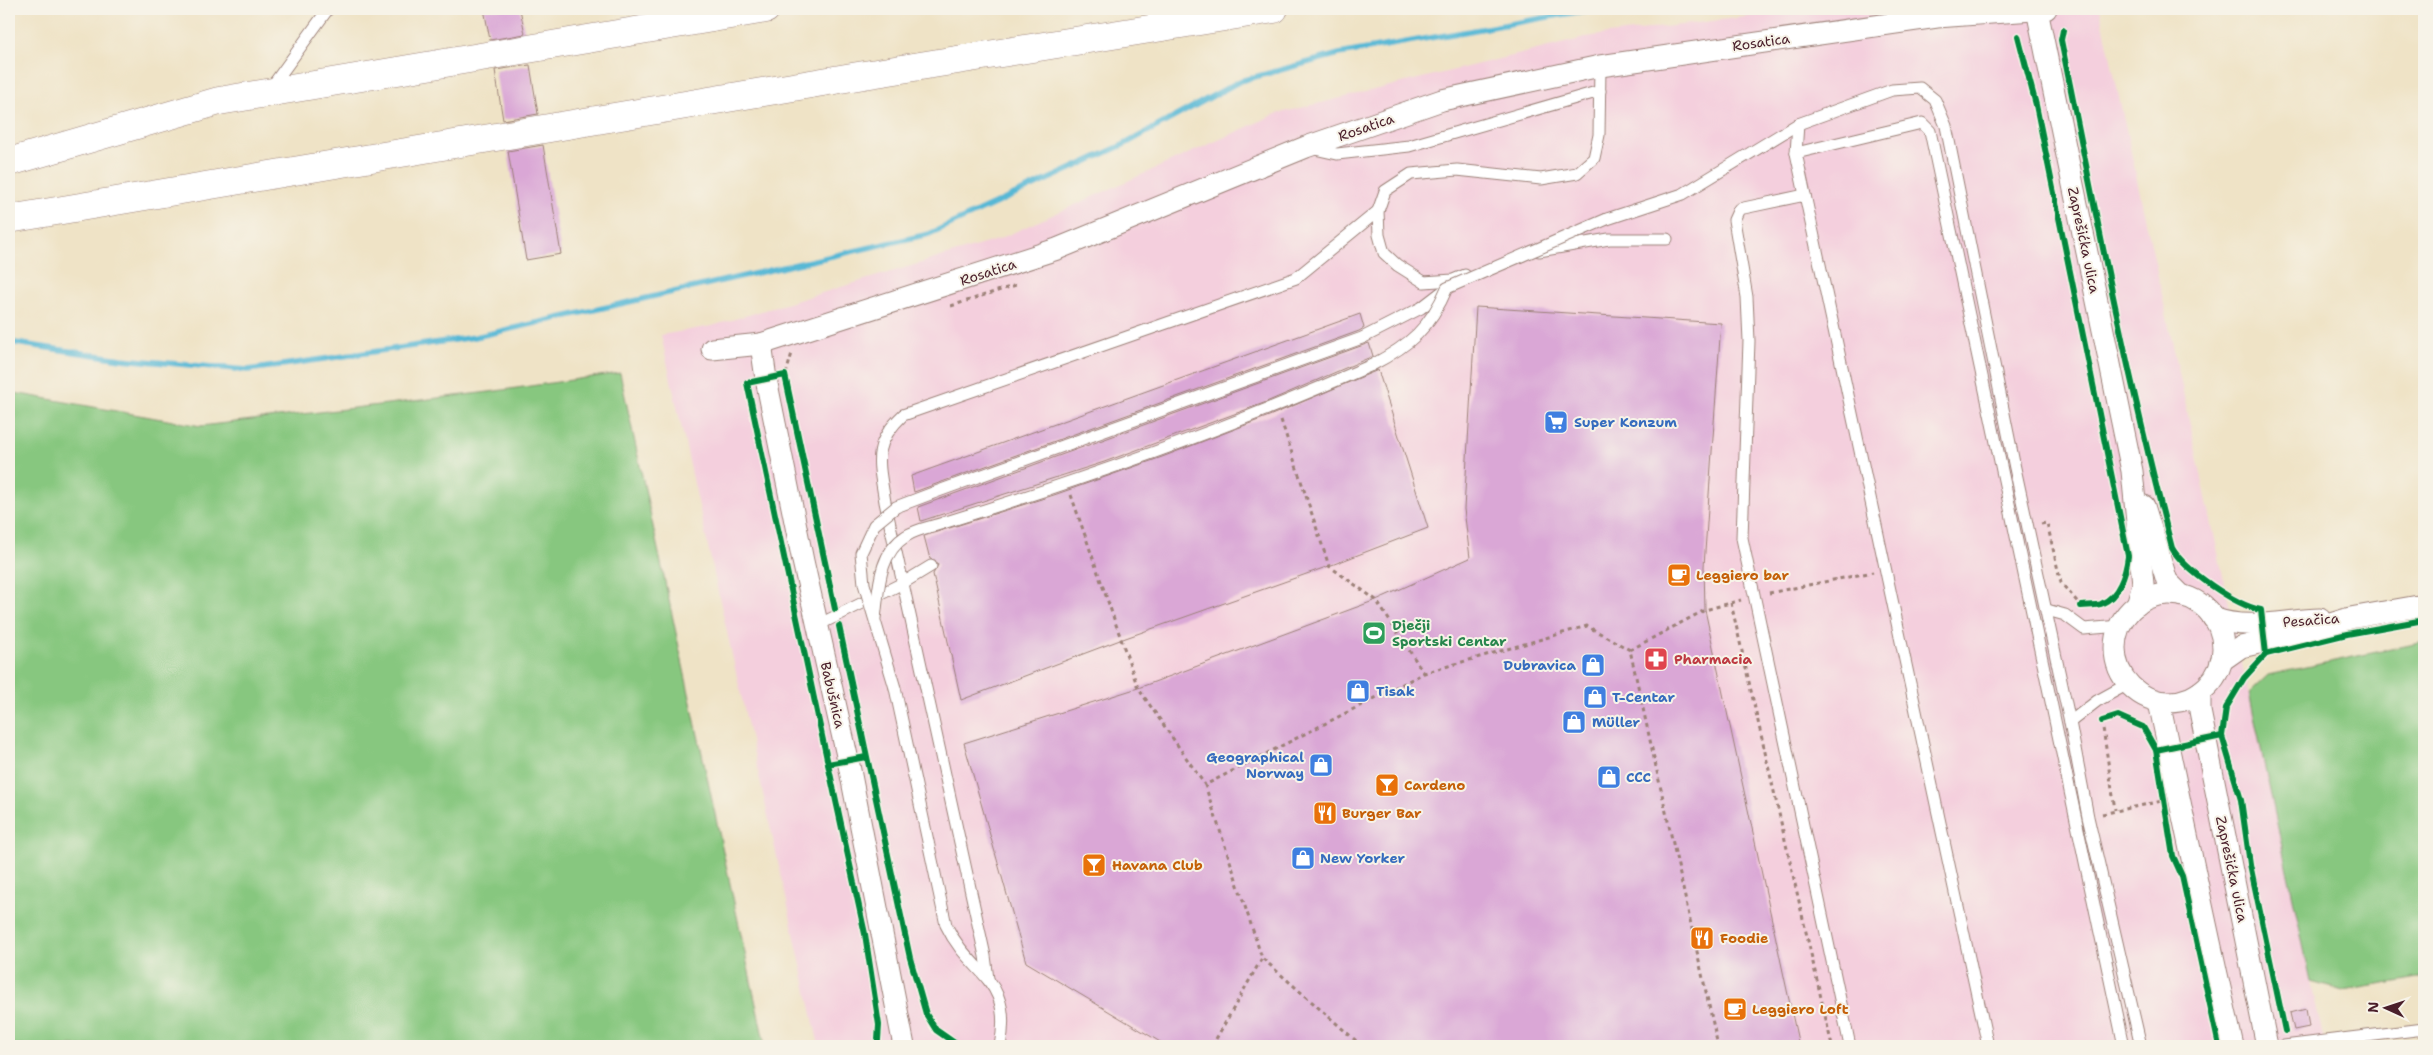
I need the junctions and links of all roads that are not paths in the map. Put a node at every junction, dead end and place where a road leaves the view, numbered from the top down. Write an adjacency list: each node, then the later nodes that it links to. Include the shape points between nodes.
1 (328, 9): 7 (lane)
2 (766, 9): 7 (highway)
3 (1274, 9): 14 (highway)
4 (2042, 9): 5 (street, Rosatica, via 1937,17); 19 (street, Zaprešićka ulica)
5 (1600, 66): 6 (lane); 9 (street, Rosatica, via 1442,100)
6 (1600, 91): 9 (lane, via 1409,146 1337,154); 13 (lane, via 1600,136 1594,158 1577,172 1540,179 1457,170 1411,174 1385,192)
7 (267, 93): 11 (highway, via 220,101)
8 (1798, 124): 10 (lane); 16 (lane, bridge, via 1683,194 1608,219); 25 (lane, via 1892,90 1920,88 1935,100 1946,126)
9 (1306, 147): 17 (street, Rosatica, via 1057,249)
10 (1796, 153): 12 (lane); 42 (lane, via 1922,122 1930,131)
11 (9, 162)
12 (1805, 195): 40 (lane, via 1739,209 1734,220 1747,297 1749,341 1742,538); 41 (lane)
13 (1378, 212): 15 (lane, via 1378,235 1384,253 1424,282 1453,280 1510,256 1609,239); 21 (lane, via 1296,278 903,416 888,429 880,446 879,462 884,502)
14 (9, 219)
15 (1667, 239)
16 (1447, 288): 28 (lane, bridge, via 1438,308 1422,329 1400,350 1372,365 1277,407 1067,485 905,537 889,554 881,570); 28 (lane, bridge, via 1421,308 1362,338 896,507 874,525 862,553 864,584)
17 (761, 344): 18 (street, Rosatica); 29 (street, Babušnica)
18 (712, 349)
19 (2132, 470): 22 (street, Zaprešićka ulica, via 2167,581); 23 (street, Zaprešićka ulica, via 2143,584)
20 (931, 566): 21 (lane)
21 (903, 583): 29 (lane); 36 (lane, via 986,956)
22 (2181, 596): 23 (street, via 2150,597); 26 (street, via 2195,601)
23 (2137, 605): 30 (street)
24 (2424, 605): 27 (street, Pesačica)
25 (2047, 610): 30 (lane, via 2065,615 2084,629); 35 (lane)
26 (2213, 618): 27 (street, Pesačica, via 2232,624); 31 (street, via 2222,638)
27 (2350, 618): 31 (street, Pesačica, via 2241,647)
28 (874, 622): 36 (lane, bridge, via 895,688 946,925 955,944)
29 (818, 625): 38 (street, Babušnica)
30 (2120, 626): 32 (street, via 2115,654)
31 (2221, 661): 33 (street, via 2211,682)
32 (2128, 684): 34 (street); 35 (lane, via 2097,701)
33 (2200, 692): 34 (street, via 2187,700); 45 (street, Zaprešićka ulica, via 2200,711)
34 (2159, 702): 44 (street)
35 (2070, 722): 43 (lane, via 2088,817)
36 (988, 979): 39 (lane, via 1000,996 1004,1025)
37 (2424, 1028): 46 (lane)
38 (904, 1046)
39 (1000, 1046)
40 (1850, 1046)
41 (1988, 1046)
42 (2124, 1046)
43 (2141, 1046)
44 (2233, 1046)
45 (2267, 1046)
46 (2284, 1046)

